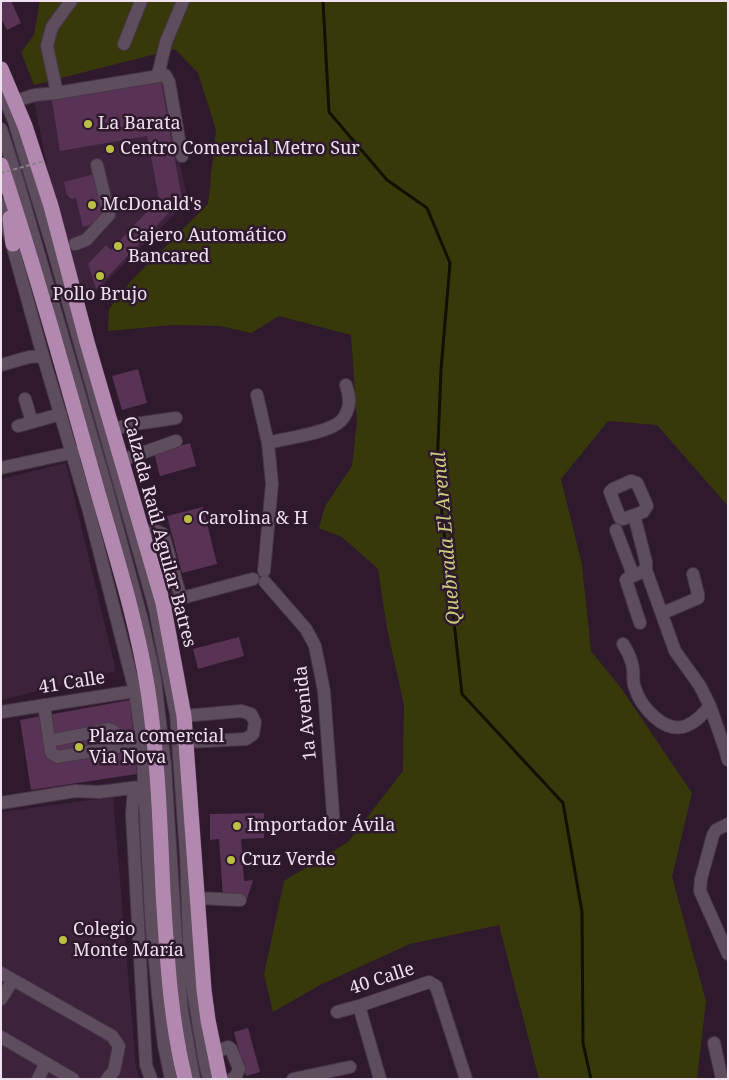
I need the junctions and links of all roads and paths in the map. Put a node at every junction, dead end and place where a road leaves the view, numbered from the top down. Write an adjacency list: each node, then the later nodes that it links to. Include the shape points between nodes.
1 (71, 1): 8 (street, via 52,27 46,46)
2 (141, 1): 4 (street)
3 (182, 1): 6 (street, via 166,42)
4 (124, 44)
5 (1, 69): 9 (highway, Calzada Raúl Aguilar Batres)
6 (158, 75): 8 (street); 11 (street, via 165,75 169,82)
7 (1, 90): 80 (street, via 14,121 53,249 154,605 176,714 190,972)
8 (58, 93): 9 (street)
9 (15, 101): 28 (highway, Calzada Raúl Aguilar Batres, via 51,206)
10 (1, 129): 79 (street, via 110,499 155,679 165,766 182,1011)
11 (182, 156)
12 (44, 161): 15 (path, bridge)
13 (1, 165): 15 (highway)
14 (97, 165): 17 (street, via 110,215 88,239)
15 (4, 177): 18 (highway); 31 (highway)
16 (2, 213): 18 (street)
17 (75, 244)
18 (7, 245): 19 (street)
19 (43, 356): 20 (street); 24 (street)
20 (1, 364)
21 (346, 385): 30 (street, via 348,408 338,424)
22 (257, 395): 30 (street)
23 (25, 399): 26 (street)
24 (61, 414): 26 (street); 31 (street)
25 (176, 418): 28 (street)
26 (32, 422): 27 (street)
27 (18, 426)
28 (112, 430): 32 (highway, Calzada Raúl Aguilar Batres)
29 (176, 442): 32 (street)
30 (268, 443): 40 (street, via 272,484)
31 (79, 452): 33 (street); 46 (highway, via 132,614)
32 (122, 460): 36 (highway, Calzada Raúl Aguilar Batres)
33 (1, 468)
34 (634, 515): 37 (street)
35 (616, 530): 39 (street)
36 (142, 532): 41 (street, via 154,530 163,534); 42 (highway, Calzada Raúl Aguilar Batres)
37 (646, 570): 39 (street); 43 (street)
38 (693, 574): 43 (street, via 698,598)
39 (633, 575): 44 (street, via 626,584)
40 (261, 578): 41 (street); 59 (street, 1a Avenida, via 306,629 315,646 324,691)
41 (181, 598): 42 (street)
42 (163, 602): 50 (highway, Calzada Raúl Aguilar Batres)
43 (663, 614): 48 (street, via 675,651)
44 (640, 623)
45 (624, 644): 48 (street, via 631,660 636,692 660,721 675,728 688,726)
46 (141, 690): 47 (street, 41 Calle); 53 (street); 78 (highway, via 157,782 172,1010)
47 (44, 705): 49 (street, 41 Calle); 51 (street)
48 (710, 706): 55 (street)
49 (1, 712)
50 (184, 716): 52 (highway, Calzada Raúl Aguilar Batres); 52 (street, via 241,711 251,714 255,722 253,734 246,739)
51 (49, 741): 54 (street, via 51,753 57,757); 54 (street, via 109,729 116,733)
52 (186, 742): 60 (highway, Calzada Raúl Aguilar Batres)
53 (142, 743): 54 (street); 56 (street)
54 (118, 747)
55 (728, 760)
56 (139, 788): 57 (street, via 75,791); 76 (street, via 132,814 146,1065); 77 (street, via 158,995)
57 (1, 803)
58 (728, 824): 62 (street, via 713,835 700,891)
59 (334, 827)
60 (197, 898): 61 (street); 70 (highway, Calzada Raúl Aguilar Batres, via 204,990)
61 (240, 900)
62 (728, 954)
63 (1, 974): 64 (street)
64 (13, 980): 65 (street); 75 (street, via 112,1036 118,1051 114,1071)
65 (1, 999)
66 (359, 1006): 67 (street, 40 Calle); 84 (street); 85 (street, 40 Calle, via 430,982 436,986)
67 (337, 1012)
68 (1, 1037): 71 (street)
69 (714, 1043): 86 (street)
70 (214, 1052): 81 (highway, Calzada Raúl Aguilar Batres); 82 (street, via 231,1049 239,1070)
71 (46, 1063): 73 (street); 74 (street)
72 (350, 1067): 83 (street)
73 (70, 1078)
74 (38, 1079)
75 (108, 1079)
76 (151, 1079)
77 (171, 1079)
78 (185, 1079)
79 (194, 1079)
80 (209, 1079)
81 (220, 1079)
82 (232, 1079)
83 (293, 1079)
84 (380, 1079)
85 (466, 1079)
86 (722, 1079)

